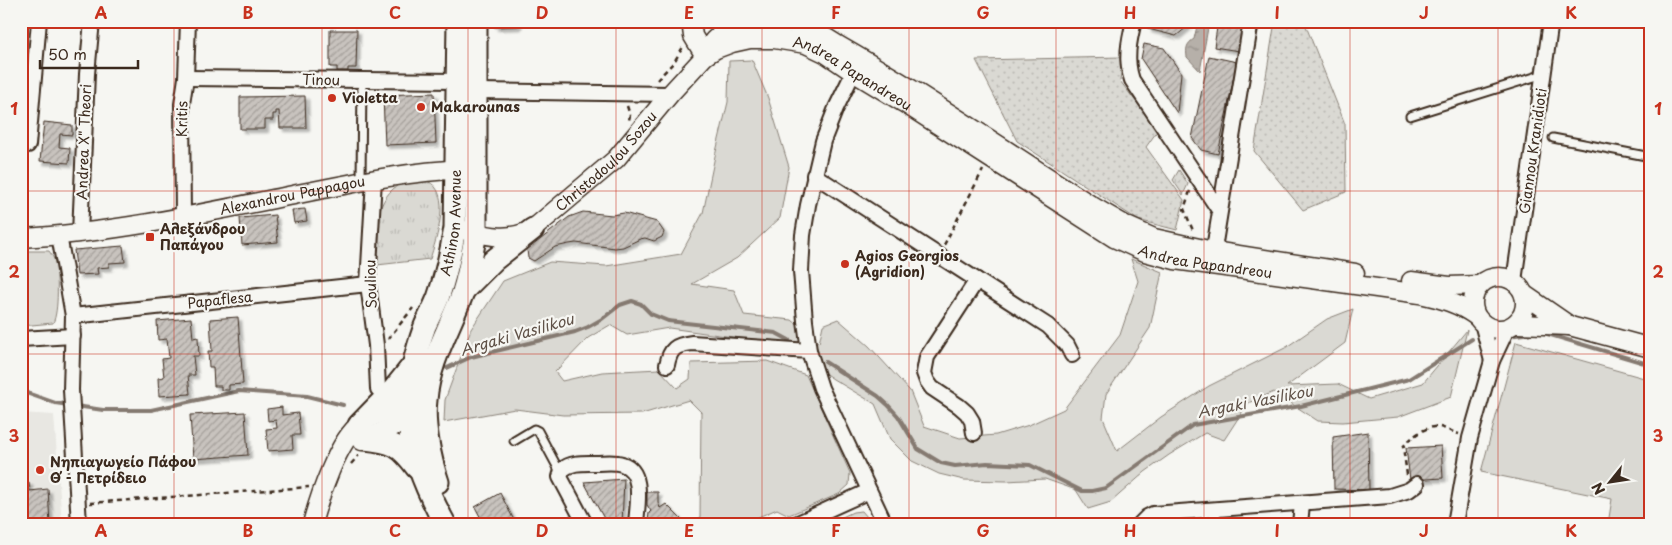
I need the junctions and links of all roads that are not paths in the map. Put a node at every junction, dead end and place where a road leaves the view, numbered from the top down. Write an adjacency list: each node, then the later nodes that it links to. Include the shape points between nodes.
1 (39, 21): 20 (street)
2 (92, 21): 29 (street, Andrea X" Theori)
3 (188, 21): 13 (street, Kritis)
4 (458, 21): 15 (main road, Athinon Avenue)
5 (476, 21): 16 (main road, Athinon Avenue)
6 (692, 21): 10 (street, via 693,36)
7 (1134, 21): 25 (street, via 1128,58 1132,80)
8 (1251, 21): 25 (street)
9 (1551, 21): 12 (street, Giannou Kranidioti)
10 (704, 56): 11 (street, Andrea Papandreou, via 732,43 774,39 799,42); 17 (street, Christodoulou Sozou)
11 (857, 65): 23 (street, via 823,141); 33 (street, Andrea Papandreou, via 1127,226); 33 (street, Andrea Papandreou, via 911,108 1114,238 1145,252 1175,260)
12 (1544, 74): 18 (lane); 35 (street, Giannou Kranidioti)
13 (186, 78): 14 (street, Tinou); 26 (street, Kritis, via 182,104)
14 (362, 80): 15 (street, Tinou); 24 (lane)
15 (456, 81): 22 (main road, Athinon Avenue)
16 (476, 91): 17 (street); 22 (main road, Athinon Avenue)
17 (670, 94): 28 (street, Christodoulou Sozou, via 616,159)
18 (1410, 116)
19 (1553, 138): 21 (lane)
20 (28, 145)
21 (1651, 157)
22 (466, 169): 24 (street, Alexandrou Pappagou); 27 (main road, Athinon Avenue); 30 (main road, Athinon Avenue)
23 (814, 175): 34 (street); 47 (street, via 803,235 801,271)
24 (367, 180): 26 (street, Alexandrou Pappagou); 36 (street, Souliou)
25 (1219, 210): 33 (street)
26 (183, 217): 29 (street, Alexandrou Pappagou)
27 (455, 228): 30 (street, Christodoulou Sozou); 50 (main road, Athinon Avenue, via 444,278)
28 (533, 229): 30 (street, Christodoulou Sozou, via 508,238); 38 (main road)
29 (80, 232): 31 (street, Alexandrou Pappagou)
30 (476, 233): 38 (main road, Athinon Avenue)
31 (59, 235): 32 (street, Alexandrou Pappagou); 40 (street)
32 (21, 238)
33 (1212, 258): 37 (street, Andrea Papandreou, via 1426,283); 41 (street, Andrea Papandreou, via 1420,294 1462,306)
34 (977, 280): 48 (street, via 1048,326); 55 (street, via 927,357 924,373 932,388 967,413)
35 (1514, 281): 37 (street, via 1500,277); 39 (street)
36 (368, 284): 40 (street, Papaflesa); 52 (street, Souliou)
37 (1480, 285): 41 (street, via 1473,300)
38 (463, 292): 53 (main road, Athinon Avenue)
39 (1525, 295): 42 (street); 43 (street, via 1525,311)
40 (73, 316): 44 (street)
41 (1479, 320): 43 (street, via 1498,330); 49 (street)
42 (1570, 326): 43 (street); 46 (street)
43 (1512, 327): 49 (street)
44 (73, 336): 45 (street); 62 (street, via 71,390)
45 (21, 339)
46 (1651, 348)
47 (809, 351): 51 (street, via 692,343 673,349); 60 (street, via 821,388)
48 (1072, 355)
49 (1492, 361): 72 (street, via 1470,438)
50 (414, 363): 53 (main road, Athinon Avenue); 54 (main road)
51 (667, 365)
52 (378, 390)
53 (417, 409): 54 (street); 58 (main road, via 412,444); 65 (main road, via 441,492)
54 (362, 432): 58 (main road, via 394,444); 63 (street, via 339,453)
55 (974, 433)
56 (514, 441): 57 (lane, via 534,429 538,431)
57 (560, 472): 66 (street); 67 (street, via 566,466 580,463 613,463 629,467 637,485)
58 (422, 474): 64 (main road)
59 (1413, 487): 61 (street, via 1390,496)
60 (869, 491): 68 (street); 69 (street)
61 (1302, 504): 70 (street, via 1153,514); 71 (street)
62 (80, 524)
63 (312, 524)
64 (445, 524)
65 (456, 524)
66 (585, 524)
67 (636, 524)
68 (796, 524)
69 (885, 524)
70 (1140, 524)
71 (1300, 524)
72 (1455, 524)

